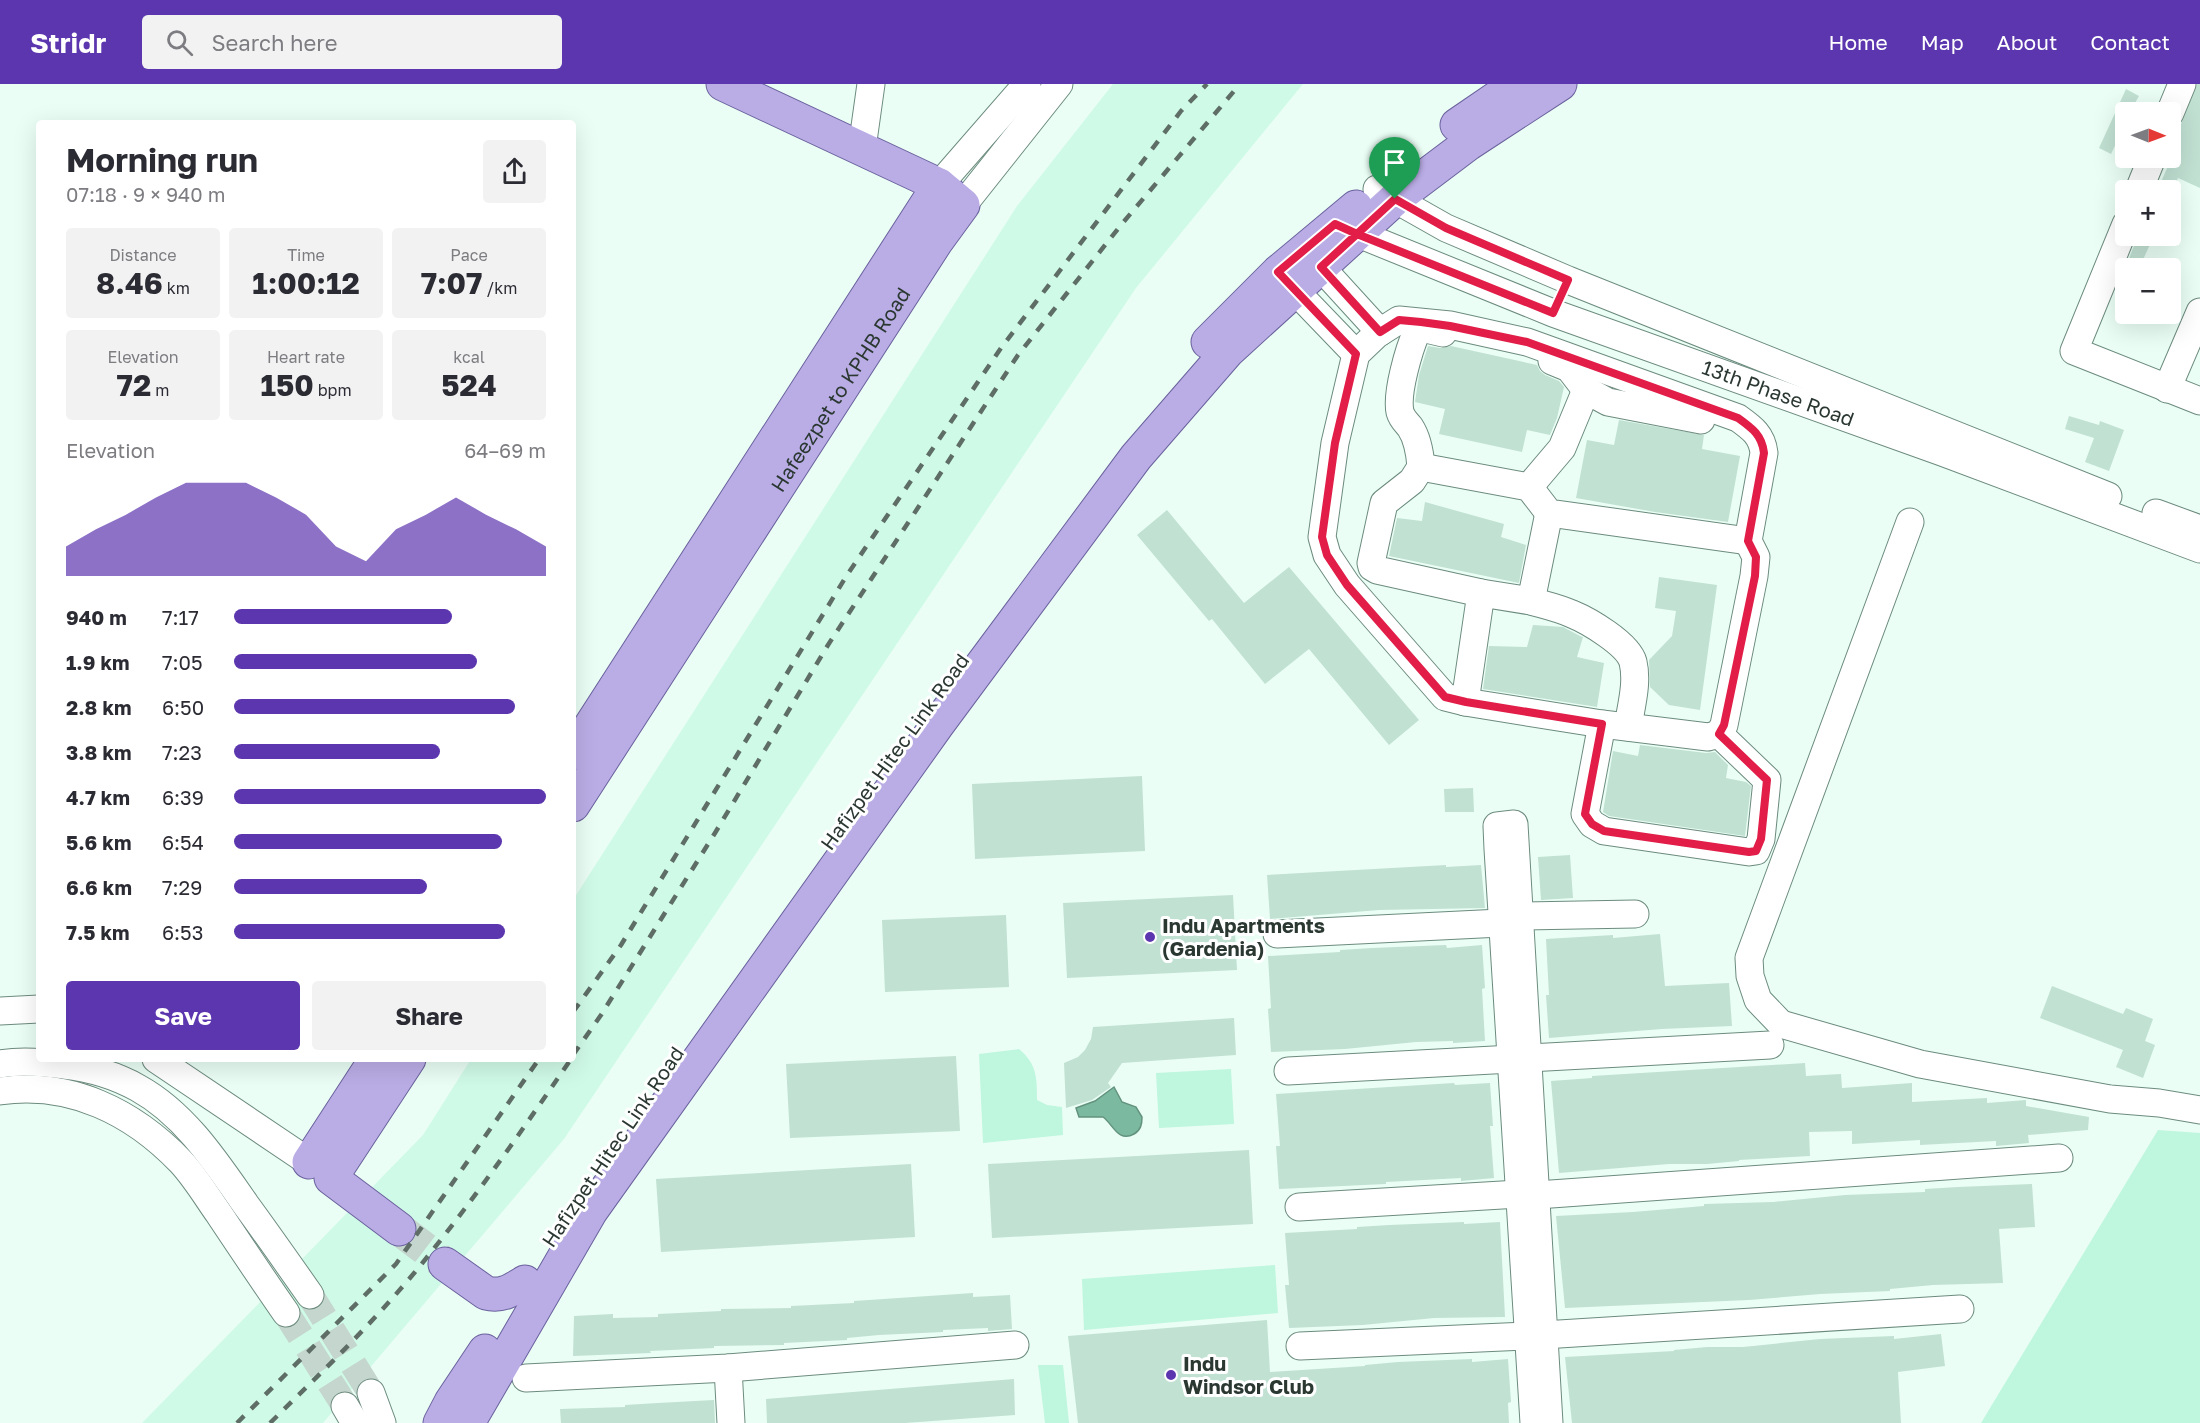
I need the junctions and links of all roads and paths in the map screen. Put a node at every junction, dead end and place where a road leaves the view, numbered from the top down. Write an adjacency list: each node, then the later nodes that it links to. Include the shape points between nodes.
1 (723, 84): 10 (main road)
2 (871, 84): 10 (street)
3 (1027, 84): 12 (street)
4 (1059, 84): 12 (street)
5 (1517, 84): 9 (main road)
6 (1560, 84): 9 (main road)
7 (2182, 84): 8 (street)
8 (2175, 102)
9 (1461, 135): 11 (main road, Hafizpet Hitec Link Road)
10 (862, 148): 12 (main road)
11 (1386, 194): 13 (main road, Hafizpet Hitec Link Road); 16 (street, 13th Phase Road, via 1446,228)
12 (951, 195): 38 (main road); 39 (main road, Hafeezpet to KPHB Road, via 930,252)
13 (1346, 229): 15 (main road, Hafizpet Hitec Link Road); 19 (street, 13th Phase Road)
14 (2117, 246): 22 (street, via 2074,351)
15 (1313, 258): 17 (main road, Hafizpet Hitec Link Road); 20 (street)
16 (1568, 280): 19 (street); 30 (street, 13th Phase Road, via 2108,496)
17 (1286, 281): 21 (street); 60 (main road, Hafizpet Hitec Link Road, via 1219,330 1122,442 730,975 561,1219); 72 (main road, via 1136,457 799,916 591,1211)
18 (2200, 312): 22 (street)
19 (1553, 313): 32 (street, 13th Phase Road)
20 (1380, 332): 21 (street); 26 (street, via 1399,320 1527,342 1738,418 1754,429 1763,442)
21 (1356, 354): 35 (street, via 1335,443 1322,537 1327,555 1347,585 1445,697)
22 (2167, 389): 24 (street)
23 (1586, 390): 25 (street, via 1562,364 1426,329 1416,331 1399,398 1403,419 1417,440); 26 (street, via 1608,402 1729,427 1747,444); 27 (street, via 1562,448)
24 (2200, 401)
25 (1421, 467): 27 (street); 33 (street, via 1412,481 1384,502 1372,567)
26 (1760, 475): 31 (street)
27 (1529, 487): 28 (street)
28 (1549, 513): 31 (street); 34 (street)
29 (1910, 522): 53 (street, via 1749,958 1758,1000 1780,1024 1920,1064 2110,1099)
30 (2200, 529)
31 (1748, 541): 37 (street, via 1756,557 1755,576)
32 (2200, 549)
33 (1481, 592): 34 (street); 35 (street)
34 (1532, 601): 36 (street, via 1573,614 1612,637 1632,659 1635,676)
35 (1466, 702): 36 (street)
36 (1615, 726): 37 (street, via 1708,737); 37 (street, via 1585,814 1592,824 1604,831 1756,851 1761,839 1767,780)
37 (1719, 734)
38 (576, 749)
39 (576, 800)
40 (1635, 914): 41 (street)
41 (1510, 920): 42 (street); 46 (street)
42 (1277, 934)
43 (36, 1009): 44 (street)
44 (0, 1011)
45 (1770, 1045): 46 (street)
46 (1519, 1058): 51 (street); 56 (street)
47 (160, 1062): 55 (street)
48 (374, 1062): 55 (main road)
49 (407, 1062): 55 (main road)
50 (0, 1064): 61 (street, via 46,1062 107,1073 162,1104 216,1161)
51 (1288, 1071)
52 (0, 1091): 63 (street, via 20,1088 90,1100 121,1113 151,1134 182,1163)
53 (2200, 1110)
54 (2059, 1158): 56 (street)
55 (320, 1170): 58 (main road)
56 (1528, 1194): 57 (street); 64 (street)
57 (1299, 1207)
58 (399, 1229)
59 (445, 1264): 60 (main road, via 486,1293 509,1292)
60 (525, 1282): 71 (main road, Hafizpet Hitec Link Road)
61 (310, 1295)
62 (1960, 1309): 64 (street)
63 (286, 1313)
64 (1535, 1335): 66 (street); 74 (street); 75 (street)
65 (1015, 1345): 67 (street)
66 (1300, 1346)
67 (728, 1368): 68 (street); 73 (street)
68 (526, 1378)
69 (371, 1393): 70 (street)
70 (382, 1423)
71 (440, 1423)
72 (468, 1423)
73 (731, 1423)
74 (1534, 1423)
75 (1549, 1423)

